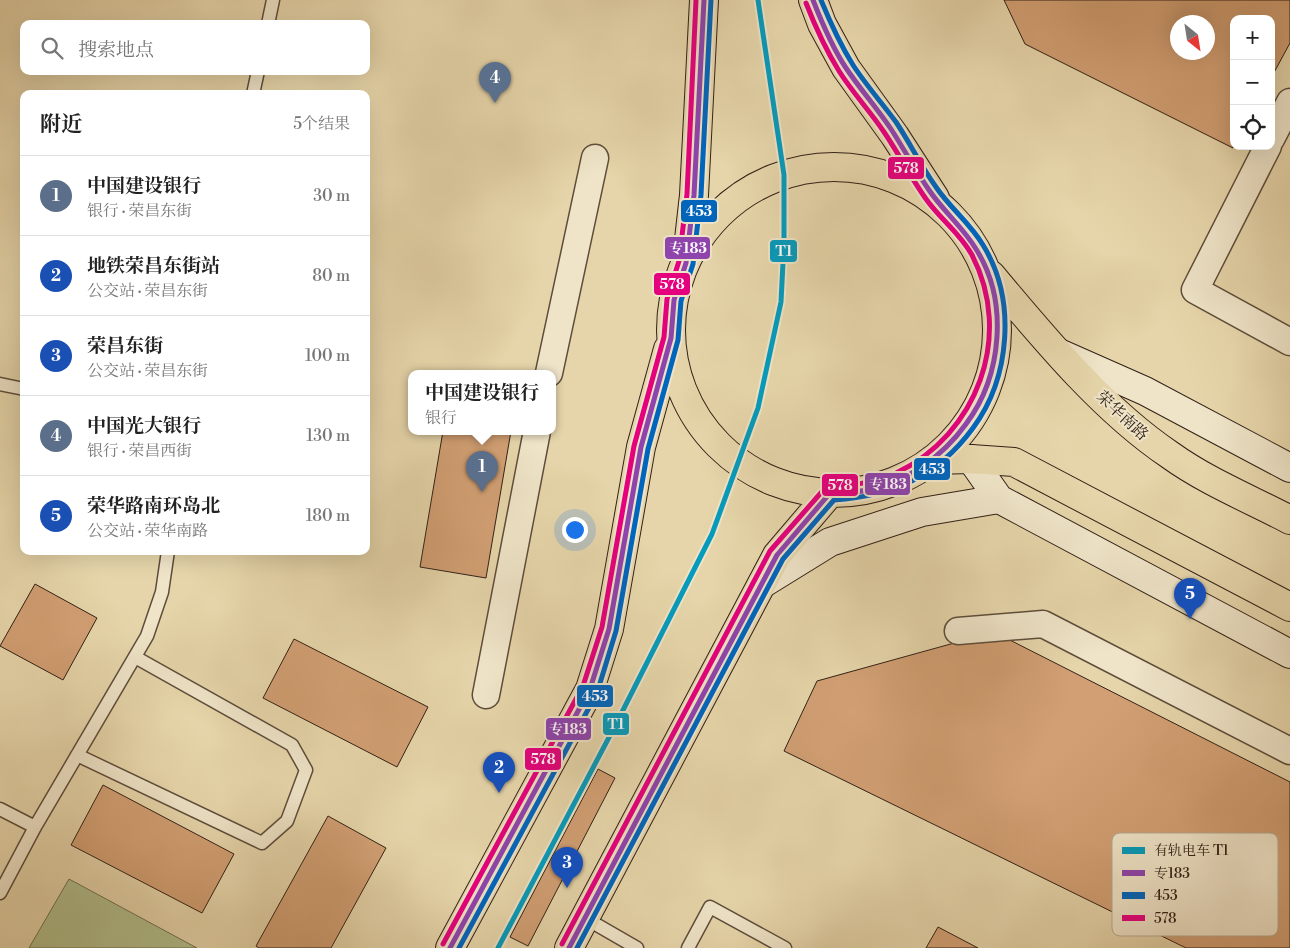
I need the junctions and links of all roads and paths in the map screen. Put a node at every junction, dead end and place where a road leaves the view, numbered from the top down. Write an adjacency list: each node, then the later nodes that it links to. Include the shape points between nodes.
1 (273, 0): 4 (lane)
2 (704, 0): 12 (main road)
3 (813, 0): 11 (main road, via 846,68 891,129)
4 (269, 20)
5 (257, 75): 6 (lane)
6 (254, 90)
7 (1290, 102): 8 (street)
8 (1275, 131)
9 (1266, 150): 15 (street, via 1194,290)
10 (596, 158): 17 (street)
11 (940, 205): 12 (main road, via 904,182 862,169 828,167 784,175 748,192 714,220); 13 (main road, via 965,231)
12 (686, 263): 14 (main road, via 674,300)
13 (986, 270): 16 (main road, 荣华南路); 22 (main road, via 996,308 998,338 993,367 979,406)
14 (671, 338): 24 (main road, via 678,380 693,413 716,443 739,463 763,477 794,488); 40 (main road, via 641,447 609,629 590,689)
15 (1290, 342)
16 (1059, 353): 23 (street, via 1145,391); 26 (main road, 荣华南路, via 1136,430 1171,456)
17 (550, 370)
18 (0, 384): 19 (lane)
19 (20, 388)
20 (536, 435): 33 (street)
21 (971, 458): 22 (main road); 25 (street); 29 (main road, via 1014,462)
22 (932, 460): 24 (main road, via 901,479 868,490)
23 (1290, 468)
24 (830, 493): 28 (main road, via 777,555)
25 (999, 499): 28 (street, via 922,512 830,542); 31 (street)
26 (1290, 520)
27 (167, 555): 32 (lane, via 162,592 147,636)
28 (762, 584): 39 (main road)
29 (1290, 607)
30 (958, 631): 34 (street, via 1043,624)
31 (1290, 654)
32 (135, 657): 35 (lane); 35 (lane, via 292,746 306,770 288,820 262,843)
33 (486, 695)
34 (1290, 751)
35 (77, 755): 37 (lane)
36 (0, 809): 37 (lane)
37 (35, 827): 38 (lane)
38 (0, 893)
39 (584, 918): 41 (main road); 42 (lane)
40 (450, 948)
41 (569, 948)
42 (637, 948)
43 (688, 948): 44 (lane, via 710,907)
44 (785, 948)

